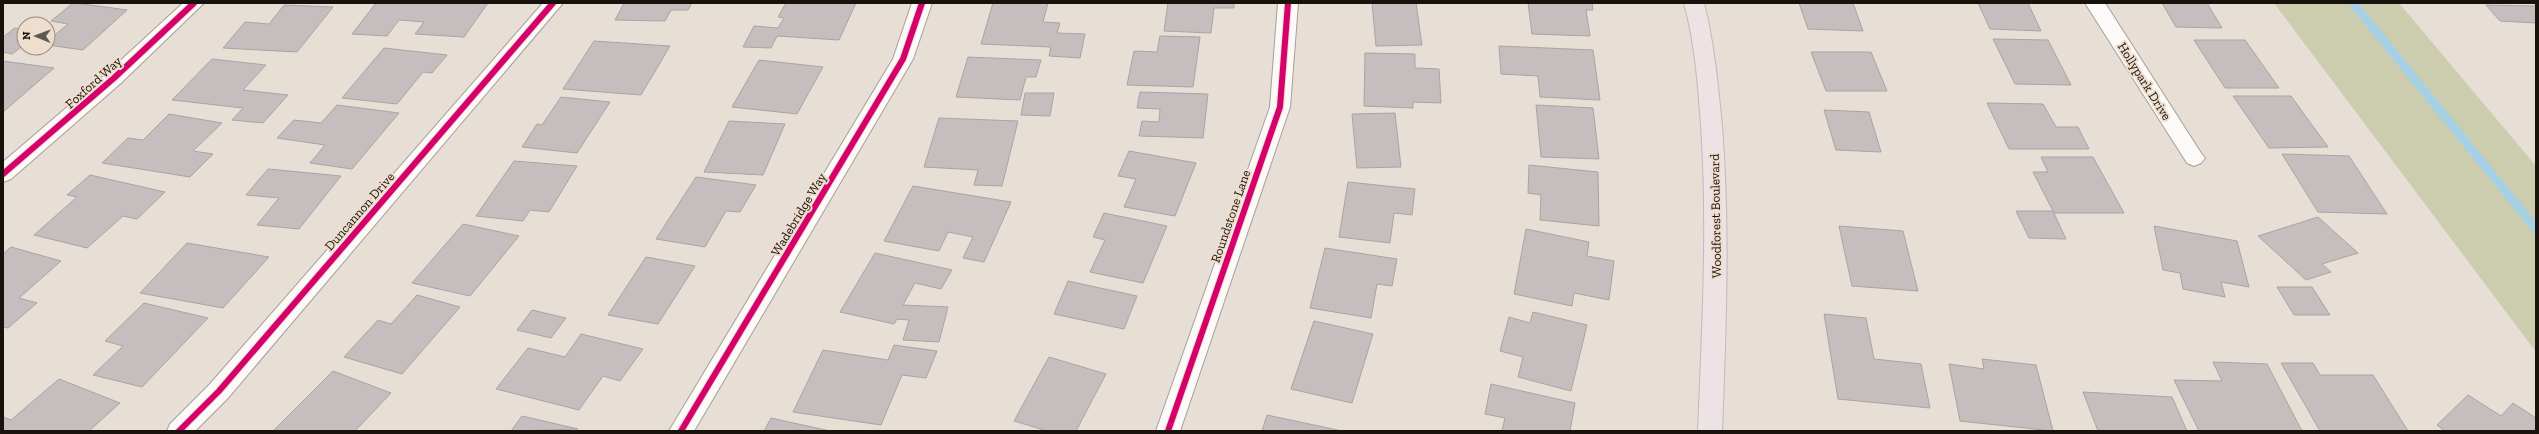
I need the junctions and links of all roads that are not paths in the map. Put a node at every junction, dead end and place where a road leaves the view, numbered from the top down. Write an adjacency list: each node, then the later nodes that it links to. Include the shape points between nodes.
1 (194, 3): 8 (street, Foxford Way, via 114,78)
2 (553, 3): 9 (street, Duncannon Drive, via 219,391)
3 (922, 3): 10 (street, Wadebridge Way, via 903,59)
4 (1288, 3): 11 (street, Roundstone Lane, via 1280,106)
5 (1694, 3): 12 (main road, Woodforest Boulevard, via 1704,38 1714,152 1716,279)
6 (2095, 3): 7 (street, Hollypark Drive)
7 (2194, 158)
8 (3, 174)
9 (179, 431)
10 (680, 431)
11 (1168, 431)
12 (1710, 431)

